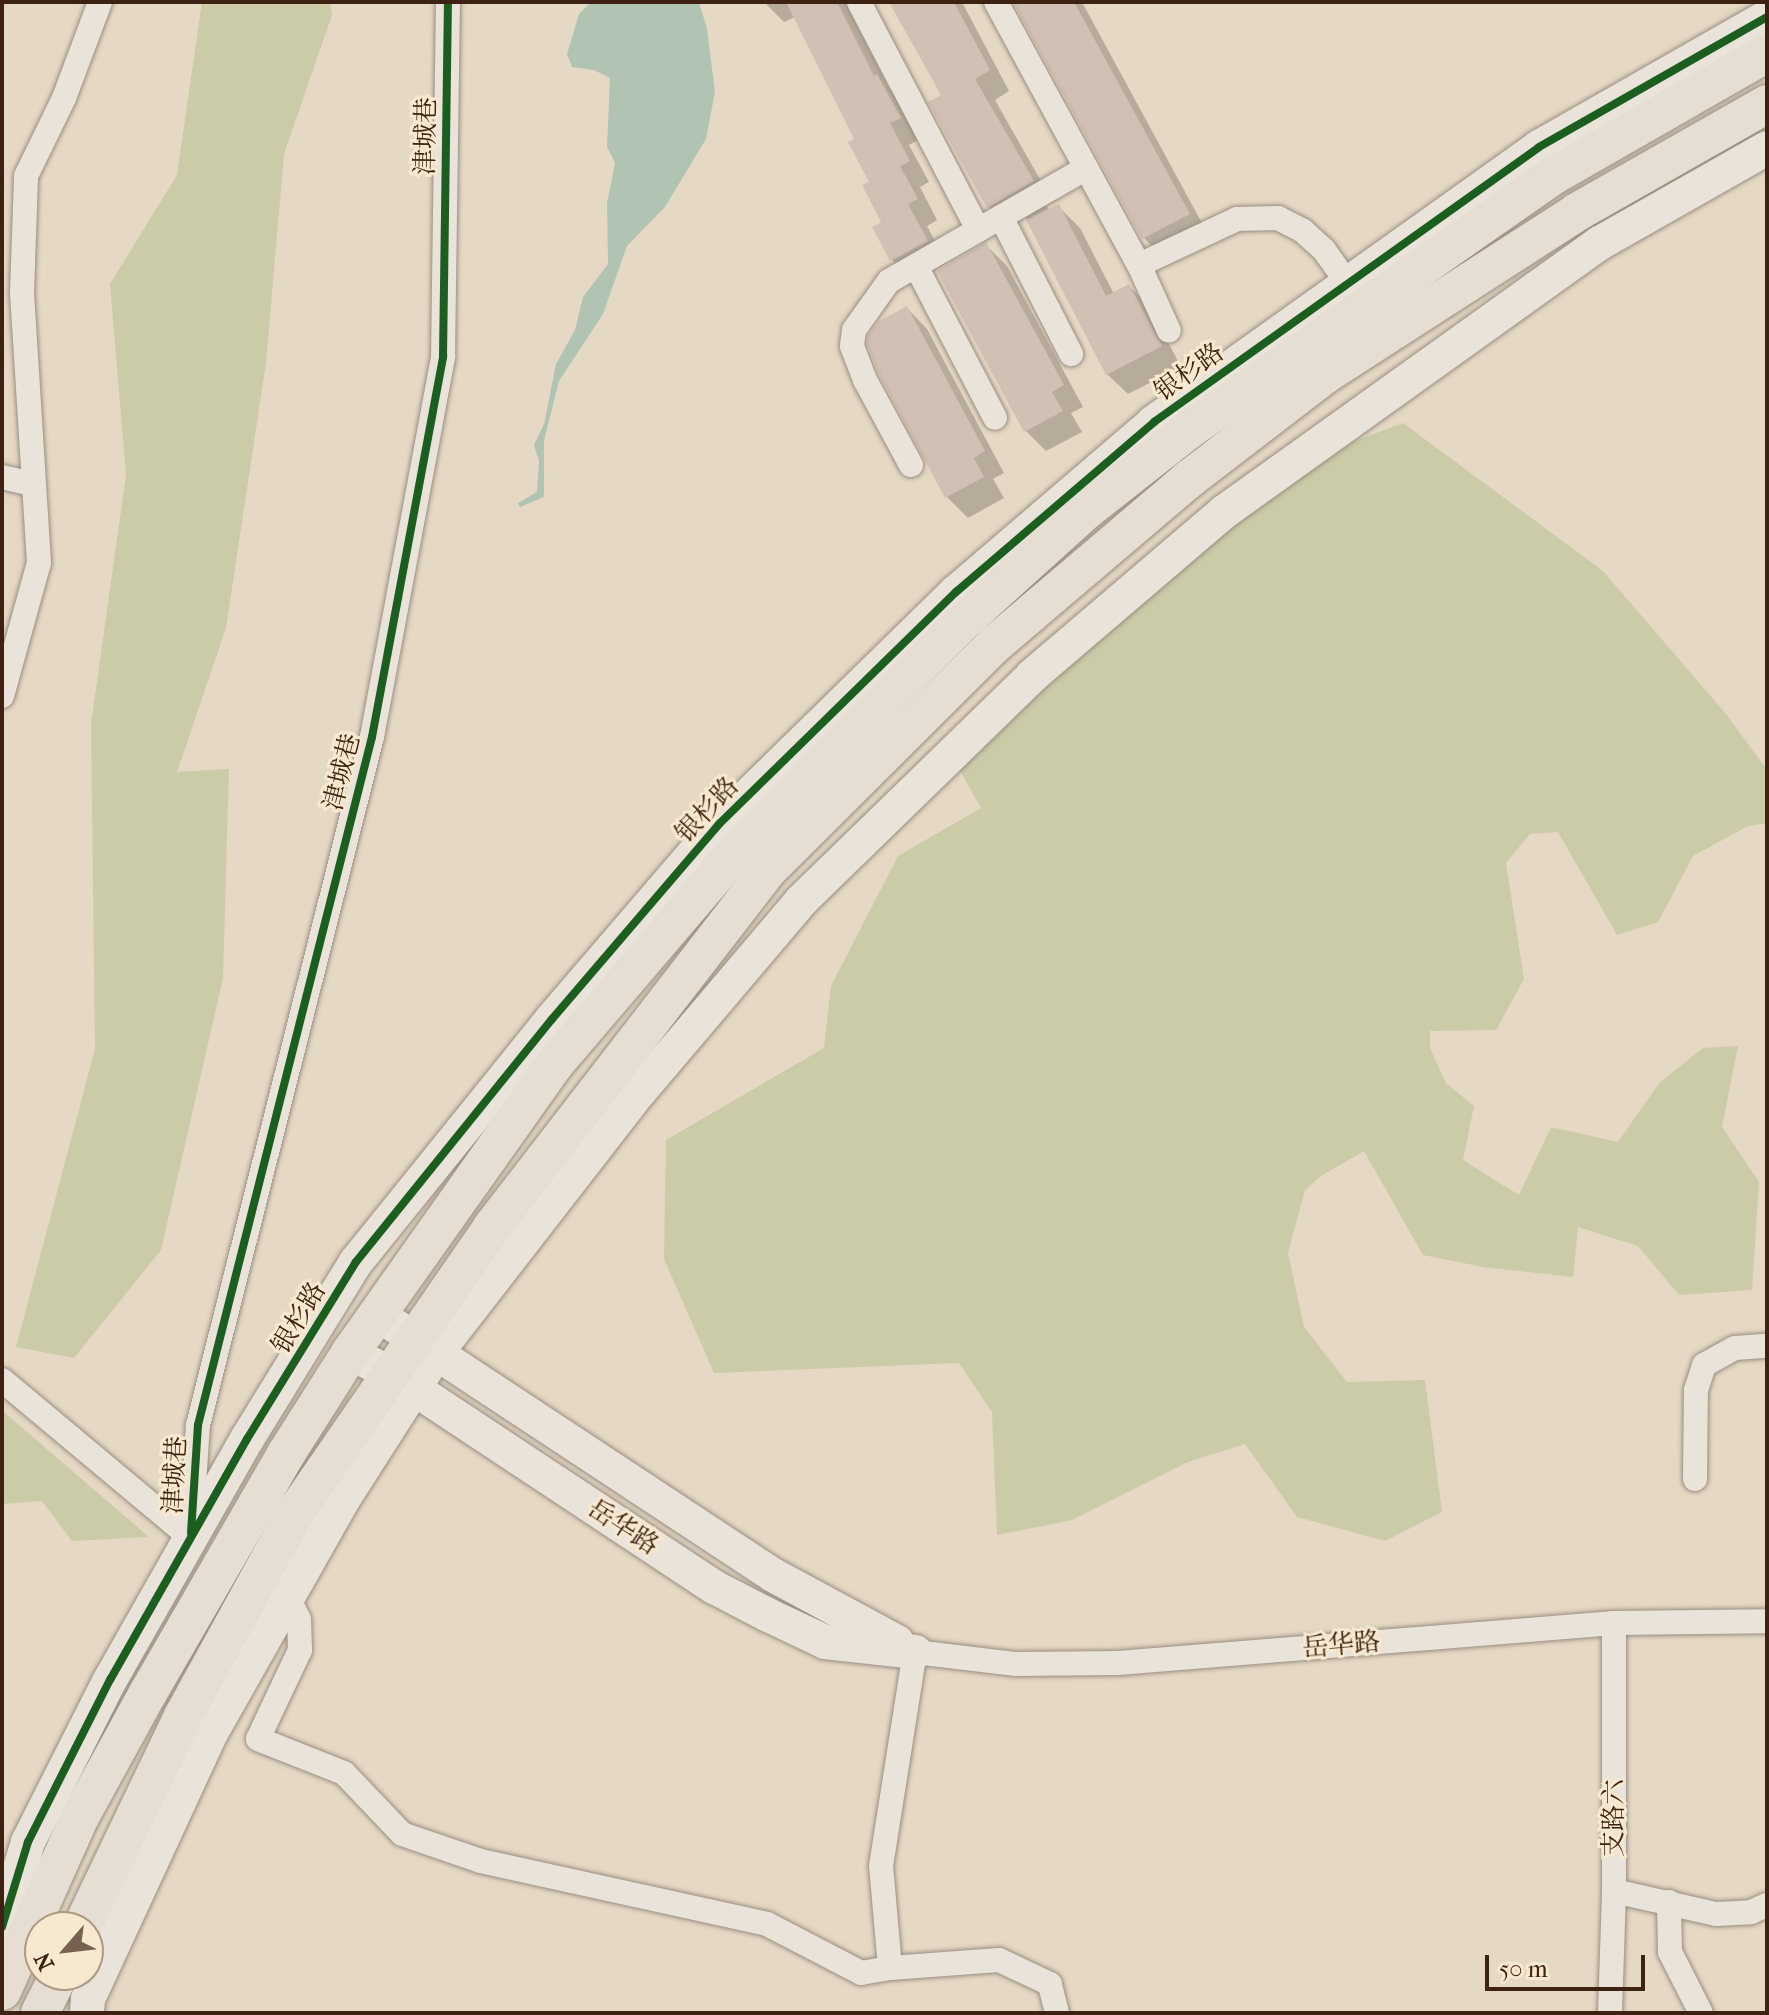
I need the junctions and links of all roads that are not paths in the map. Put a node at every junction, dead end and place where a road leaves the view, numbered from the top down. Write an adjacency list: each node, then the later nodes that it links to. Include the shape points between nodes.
1 (100, 2): 20 (street, via 64,98 26,176 22,293)
2 (448, 2): 29 (street, 津城巷, via 443,357 372,737 198,1425)
3 (859, 2): 11 (street)
4 (996, 2): 9 (street)
5 (1767, 17): 14 (street, 银杉路, via 1539,147)
6 (1767, 53): 14 (main road, 银杉路, via 1556,174)
7 (1767, 104): 14 (main road, 银杉路, via 1577,212)
8 (1767, 148): 23 (street, 银杉路, via 1600,243 1401,384 1224,512 1032,676 801,901)
9 (1086, 168): 10 (street); 12 (street)
10 (1001, 217): 11 (street); 16 (street)
11 (978, 230): 13 (street)
12 (1139, 265): 14 (street, via 1237,219 1278,218 1324,250); 15 (street)
13 (916, 266): 17 (street); 18 (street, via 876,295 854,330 852,346)
14 (1365, 309): 22 (main road, 银杉路, via 1190,429 1088,509 965,620 742,845 553,1066); 23 (main road, 银杉路, via 1323,376 1189,479 995,644 766,872 492,1227); 29 (street, 银杉路, via 1154,422 979,572 719,824 552,1019 356,1262)
15 (1169, 331)
16 (1071, 354)
17 (995, 418)
18 (911, 465)
19 (2, 477): 20 (street)
20 (33, 484): 21 (street, via 39,563)
21 (2, 696)
22 (377, 1314): 23 (street, 岳华路); 25 (main road, 银杉路)
23 (426, 1344): 27 (main road, 银杉路); 33 (street, 岳华路, via 773,1575)
24 (1767, 1346): 28 (street, via 1735,1348 1704,1365 1696,1390)
25 (350, 1353): 27 (street, 岳华路); 34 (main road, 银杉路, via 178,1640)
26 (2, 1380): 29 (street)
27 (403, 1382): 30 (street, 银杉路); 33 (street, 岳华路, via 714,1587 825,1642); 38 (main road, 银杉路, via 295,1513 183,1716)
28 (1695, 1479)
29 (191, 1538): 39 (street, 银杉路, via 110,1680 28,1842)
30 (288, 1597): 41 (street, via 299,1620 300,1650 258,1739 344,1773 402,1834 481,1861 767,1924 861,1973); 45 (street, 银杉路, via 211,1733 88,1999)
31 (1767, 1621): 32 (street, 岳华路)
32 (1614, 1623): 33 (street, 岳华路, via 1118,1663 1016,1664); 35 (street, 支路六)
33 (915, 1652): 41 (street, via 881,1866)
34 (80, 1817): 40 (main road); 42 (main road, 银杉路)
35 (1614, 1891): 36 (street); 47 (street, 支路六)
36 (1669, 1902): 37 (street, via 1731,1915); 48 (street, via 1670,1952)
37 (1767, 1905)
38 (90, 1911)
39 (2, 1927)
40 (2, 1949)
41 (890, 1968): 46 (street, via 999,1960 1050,1984)
42 (2, 1991)
43 (51, 1991): 44 (main road)
44 (40, 2013)
45 (87, 2013)
46 (1057, 2013)
47 (1610, 2013)
48 (1701, 2013)

